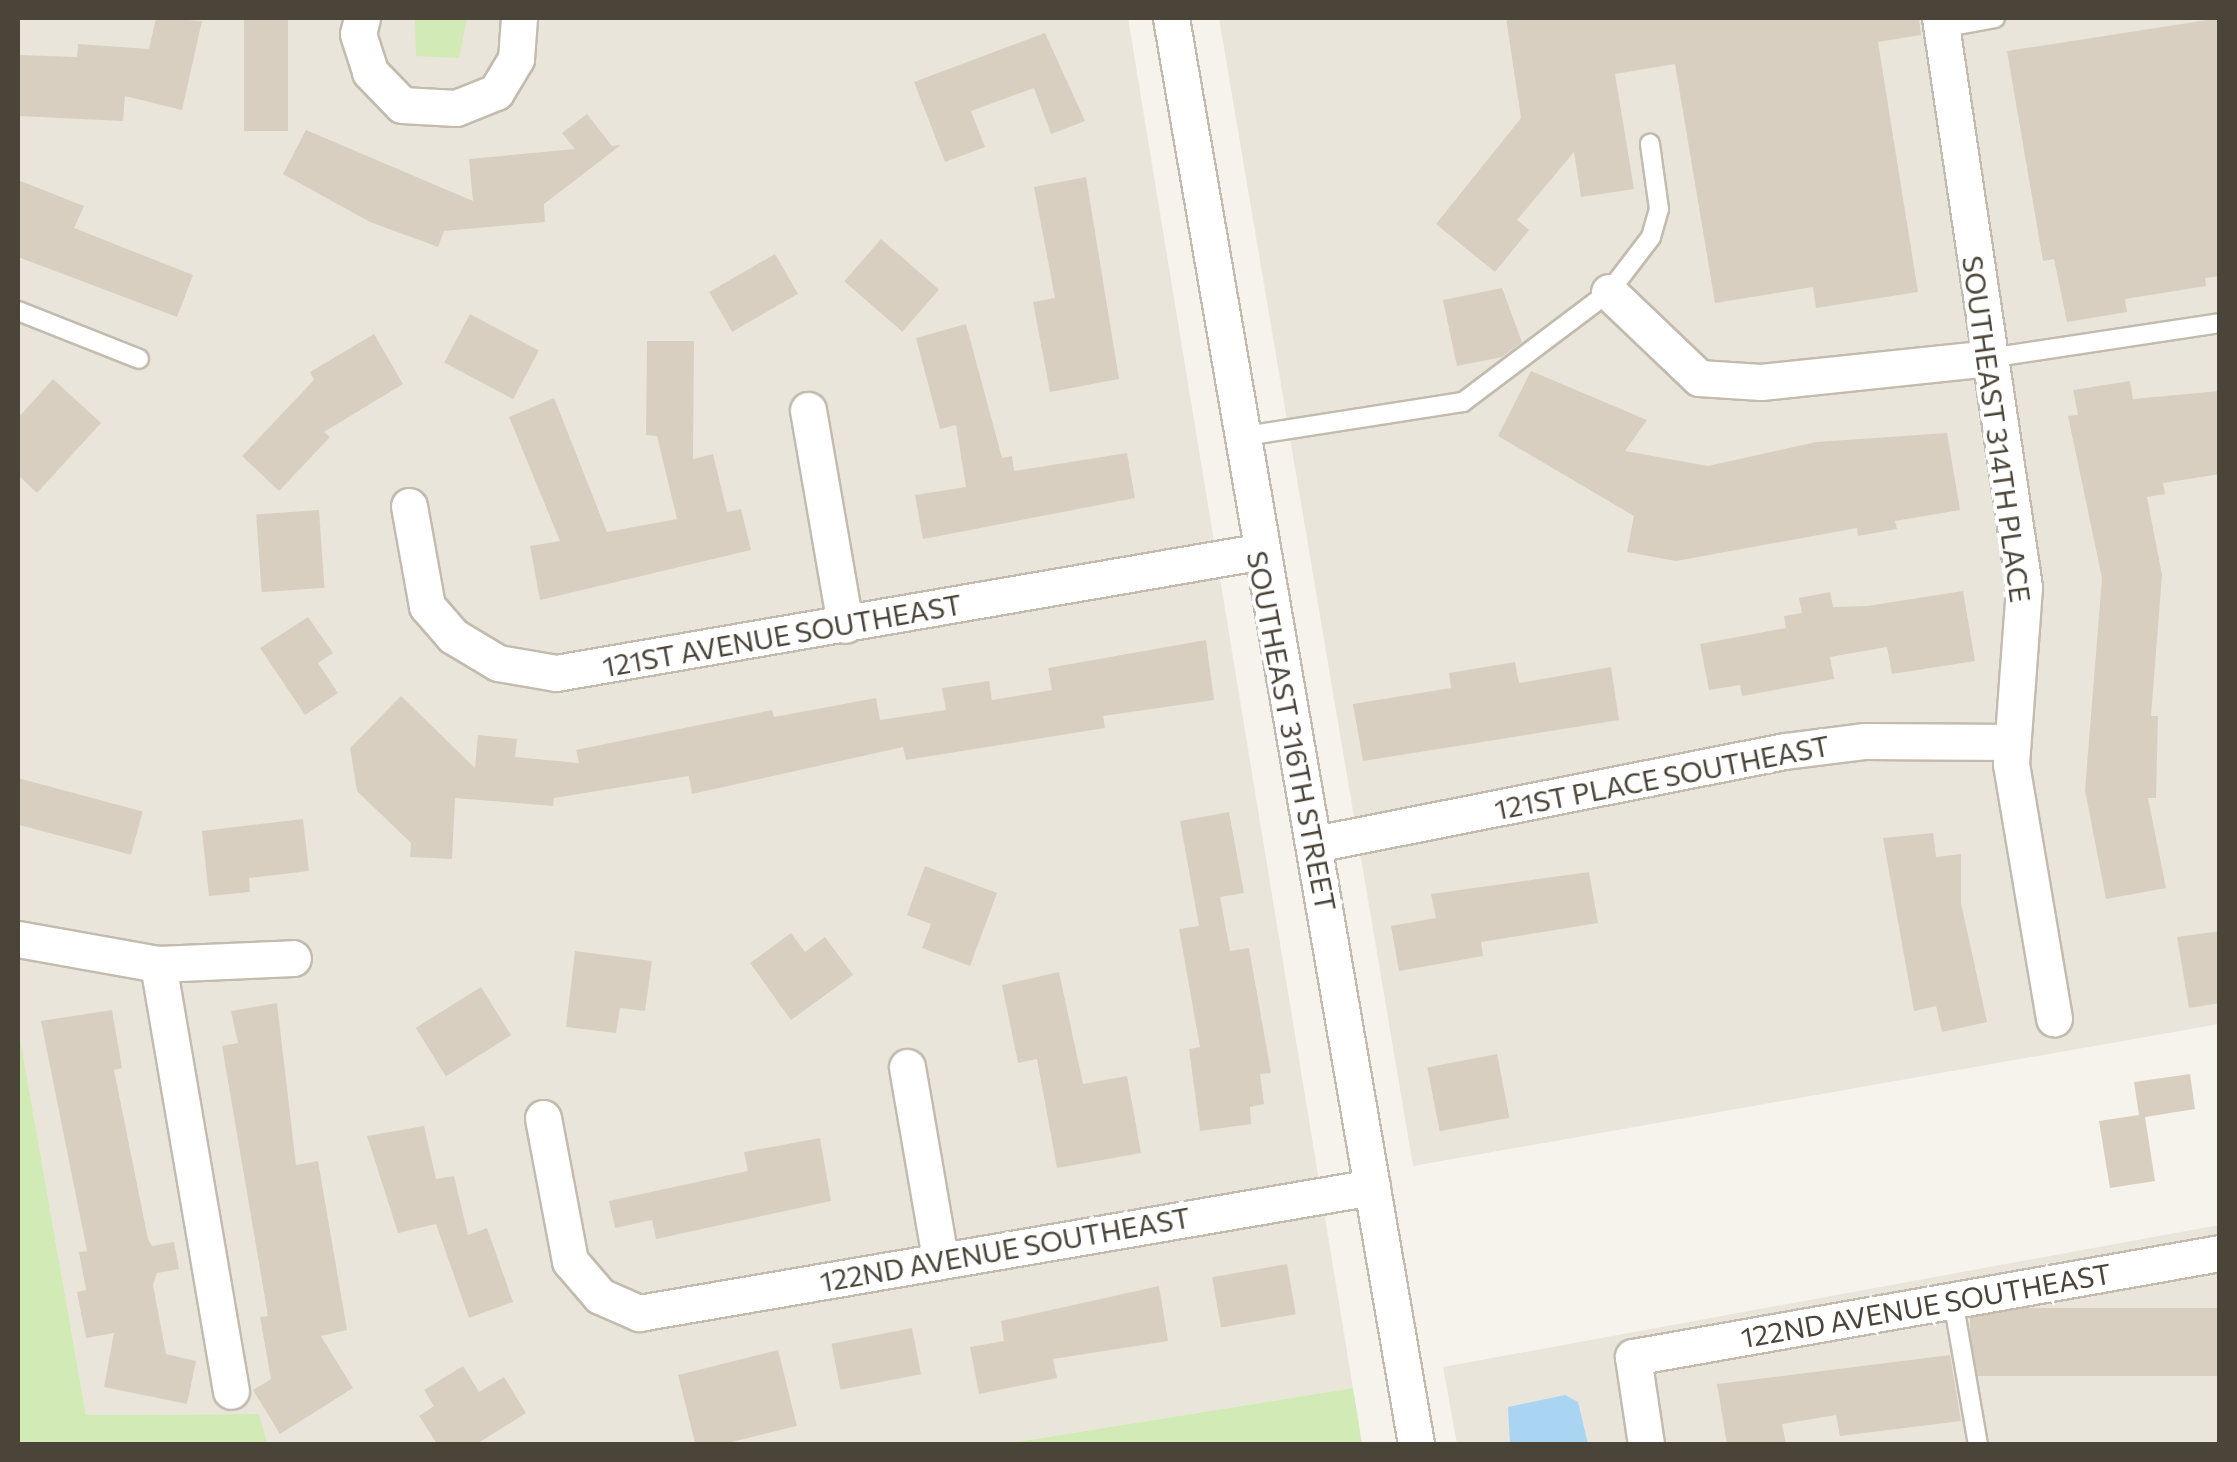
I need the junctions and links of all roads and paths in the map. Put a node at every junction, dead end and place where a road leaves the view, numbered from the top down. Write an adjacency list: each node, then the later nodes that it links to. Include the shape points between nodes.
1 (362, 18): 2 (street, via 358,34 370,72 402,105 456,108 496,92 516,59)
2 (519, 18)
3 (1170, 18): 13 (street, SOUTHEAST 316TH STREET)
4 (1995, 18): 5 (lane)
5 (1941, 23): 10 (street, SOUTHEAST 314TH PLACE)
6 (1650, 144): 7 (lane, via 1659,210 1651,237)
7 (1609, 292): 10 (street, via 1700,378 1777,380); 13 (lane, via 1456,405)
8 (18, 311): 11 (lane)
9 (2220, 322): 10 (lane)
10 (1989, 358): 17 (street, SOUTHEAST 314TH PLACE, via 2024,587)
11 (140, 359)
12 (808, 410): 16 (street)
13 (1239, 437): 15 (street, SOUTHEAST 316TH STREET)
14 (409, 506): 16 (street, 121ST AVENUE SOUTHEAST, via 427,606 453,636 498,664 556,673)
15 (1258, 552): 16 (street, 121ST AVENUE SOUTHEAST); 18 (street, SOUTHEAST 316TH STREET)
16 (845, 625)
17 (2012, 742): 18 (street, 121ST PLACE SOUTHEAST, via 1865,741 1785,751); 22 (street, SOUTHEAST 314TH PLACE)
18 (1315, 844): 25 (street, SOUTHEAST 316TH STREET)
19 (18, 940): 21 (street)
20 (293, 958): 21 (street)
21 (158, 964): 29 (street)
22 (2054, 1018)
23 (907, 1068): 27 (street)
24 (543, 1118): 27 (street, 122ND AVENUE SOUTHEAST, via 570,1260 600,1296 639,1314)
25 (1372, 1186): 27 (street, 122ND AVENUE SOUTHEAST); 30 (street, SOUTHEAST 316TH STREET)
26 (2220, 1253): 28 (street, 122ND AVENUE SOUTHEAST)
27 (940, 1259)
28 (1953, 1300): 31 (street, 122ND AVENUE SOUTHEAST, via 1633,1357); 32 (lane)
29 (231, 1391)
30 (1416, 1444)
31 (1646, 1444)
32 (1978, 1444)

